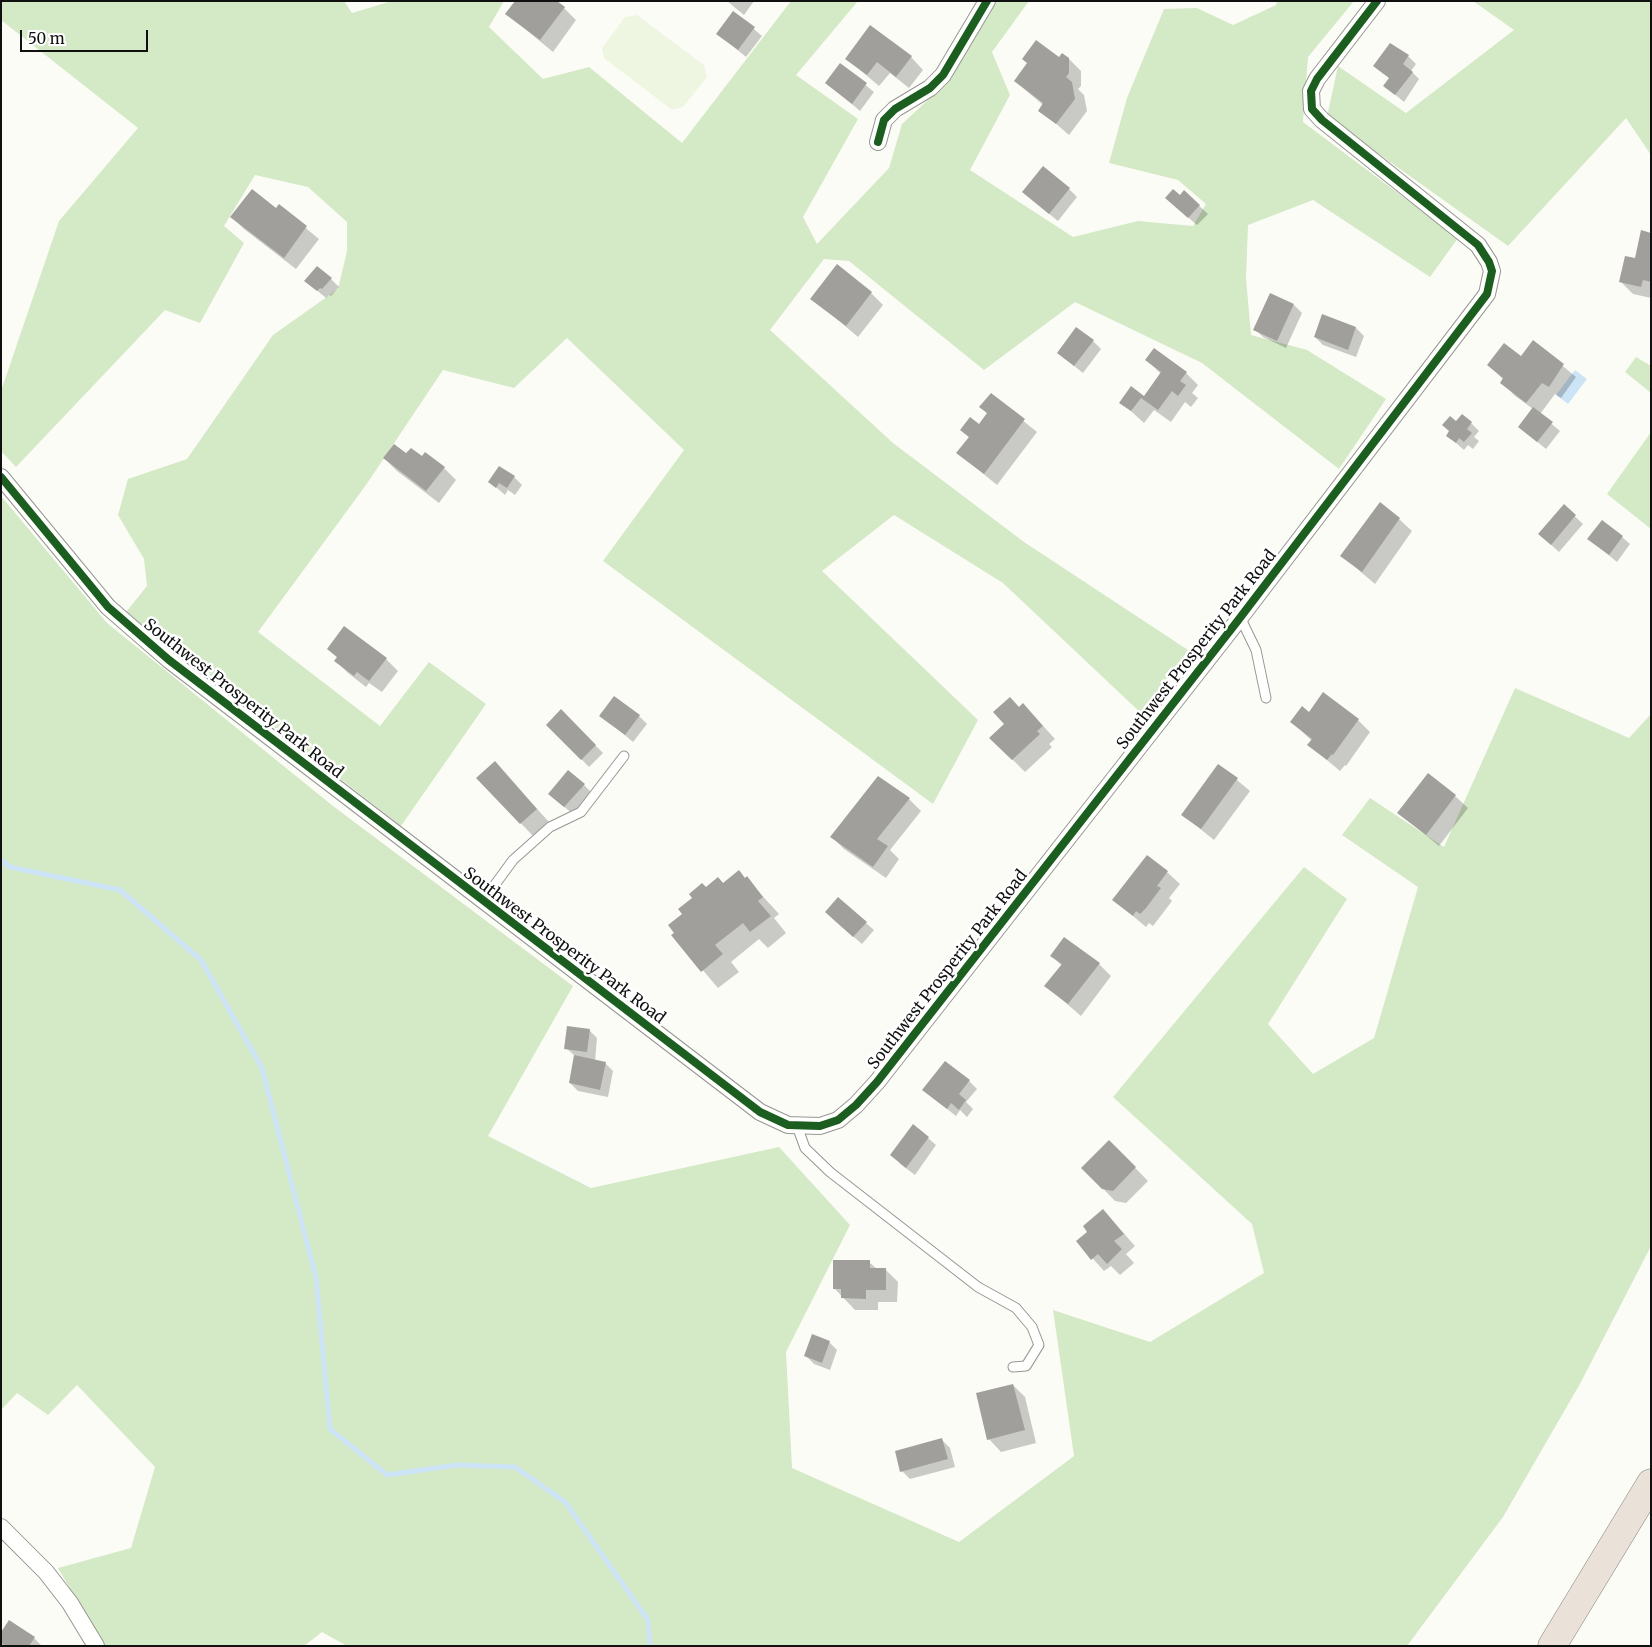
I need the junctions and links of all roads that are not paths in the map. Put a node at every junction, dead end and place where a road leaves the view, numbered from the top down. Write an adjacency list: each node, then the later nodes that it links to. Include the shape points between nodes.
1 (987, 1): 3 (street, via 943,75 884,120)
2 (1377, 1): 5 (street, Southwest Prosperity Park Road, via 1317,79 1311,91 1312,109 1478,245 1489,262 1491,283 1482,301)
3 (878, 142)
4 (1, 477): 8 (street, Southwest Prosperity Park Road, via 108,606 137,634)
5 (1240, 617): 6 (lane, via 1256,650); 9 (street, Southwest Prosperity Park Road, via 877,1082 856,1106 838,1120 820,1126)
6 (1266, 698)
7 (624, 756): 8 (lane, via 581,812 550,827 513,860)
8 (482, 902): 9 (street, Southwest Prosperity Park Road, via 760,1112)
9 (797, 1126): 10 (lane, via 806,1148 830,1172 978,1287 1016,1308 1032,1327 1039,1345 1026,1366)
10 (1013, 1367)
11 (1651, 1483): 14 (highway)
12 (1, 1527): 13 (street, via 46,1572)
13 (96, 1646)
14 (1552, 1646)

